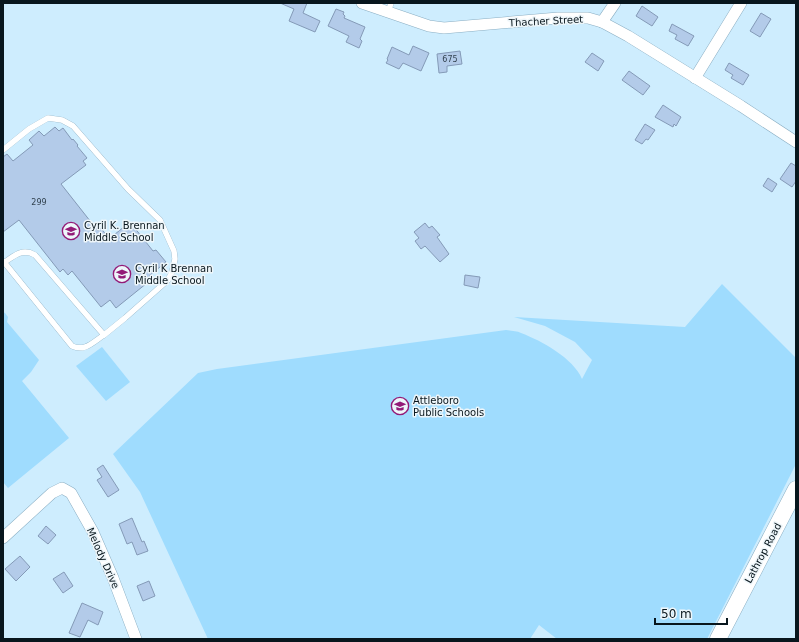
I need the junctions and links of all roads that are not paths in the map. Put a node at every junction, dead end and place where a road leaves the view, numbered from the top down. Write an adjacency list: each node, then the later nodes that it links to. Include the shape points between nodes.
1 (362, 3): 4 (street, Thacher Street)
2 (615, 3): 5 (street)
3 (741, 3): 6 (street)
4 (389, 8): 5 (street, Thacher Street, via 429,26 444,28 558,18 588,18)
5 (602, 22): 6 (street, Thacher Street)
6 (695, 78): 7 (street, Thacher Street)
7 (796, 142)
8 (3, 150): 10 (lane, via 29,129 48,118 62,120 82,135 128,189 160,220 174,252 172,272 168,280)
9 (3, 263): 10 (lane, via 19,252 30,252); 10 (lane, via 72,346 86,348)
10 (104, 335)
11 (796, 489): 14 (main road, Lathrop Road)
12 (3, 538): 13 (street, Melody Drive, via 52,493 62,488 71,493 93,532)
13 (136, 639)
14 (718, 639)

